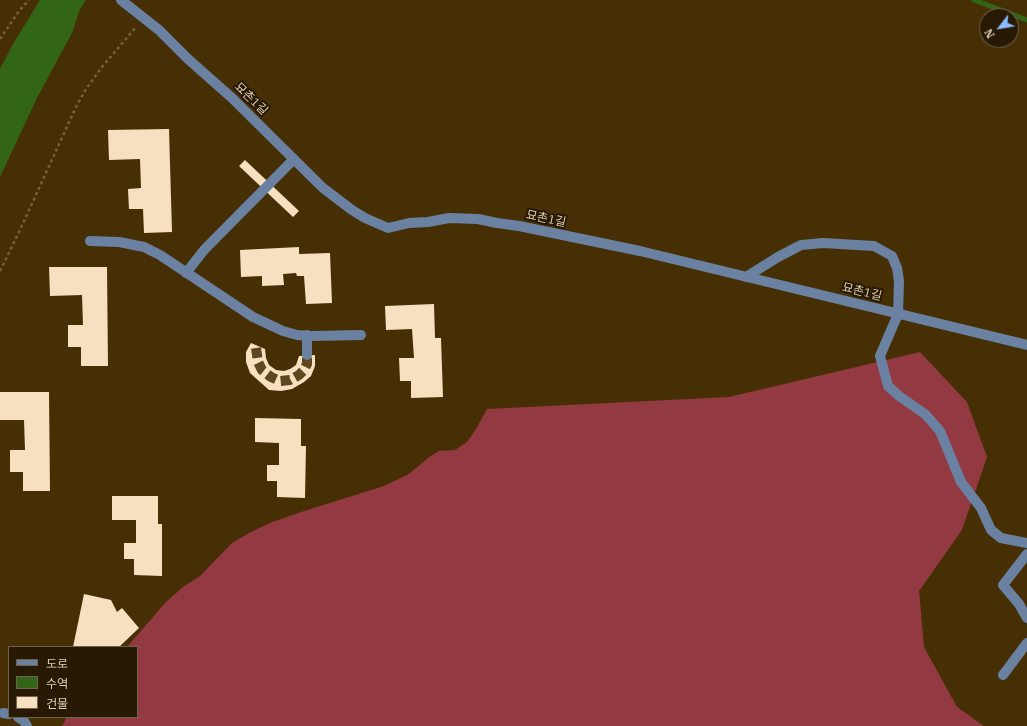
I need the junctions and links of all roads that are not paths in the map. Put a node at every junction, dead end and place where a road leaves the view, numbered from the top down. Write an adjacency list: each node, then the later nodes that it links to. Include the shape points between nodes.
1 (121, 0): 2 (street, 묘촌1길, via 159,30)
2 (294, 159): 4 (street, via 204,250); 5 (street, 묘촌1길, via 323,188 352,210 388,228 449,218 478,219 640,251)
3 (90, 241): 4 (street, via 119,242 144,247)
4 (186, 272): 7 (street, via 253,317 283,331)
5 (746, 277): 6 (street, 묘촌1길); 6 (street, via 801,245 823,243 874,246 892,256 897,268)
6 (898, 314): 9 (street, 묘촌1길); 11 (street, via 880,356 888,386 924,414 940,431 961,482 981,508 991,530 1001,538)
7 (307, 335): 8 (street); 10 (street)
8 (361, 335)
9 (1027, 346)
10 (307, 356)
11 (1027, 543)
12 (1027, 554): 13 (street, via 1003,585)
13 (1027, 618)
14 (1027, 643): 15 (street)
15 (1003, 675)
16 (20, 718): 17 (street)
17 (27, 726)

